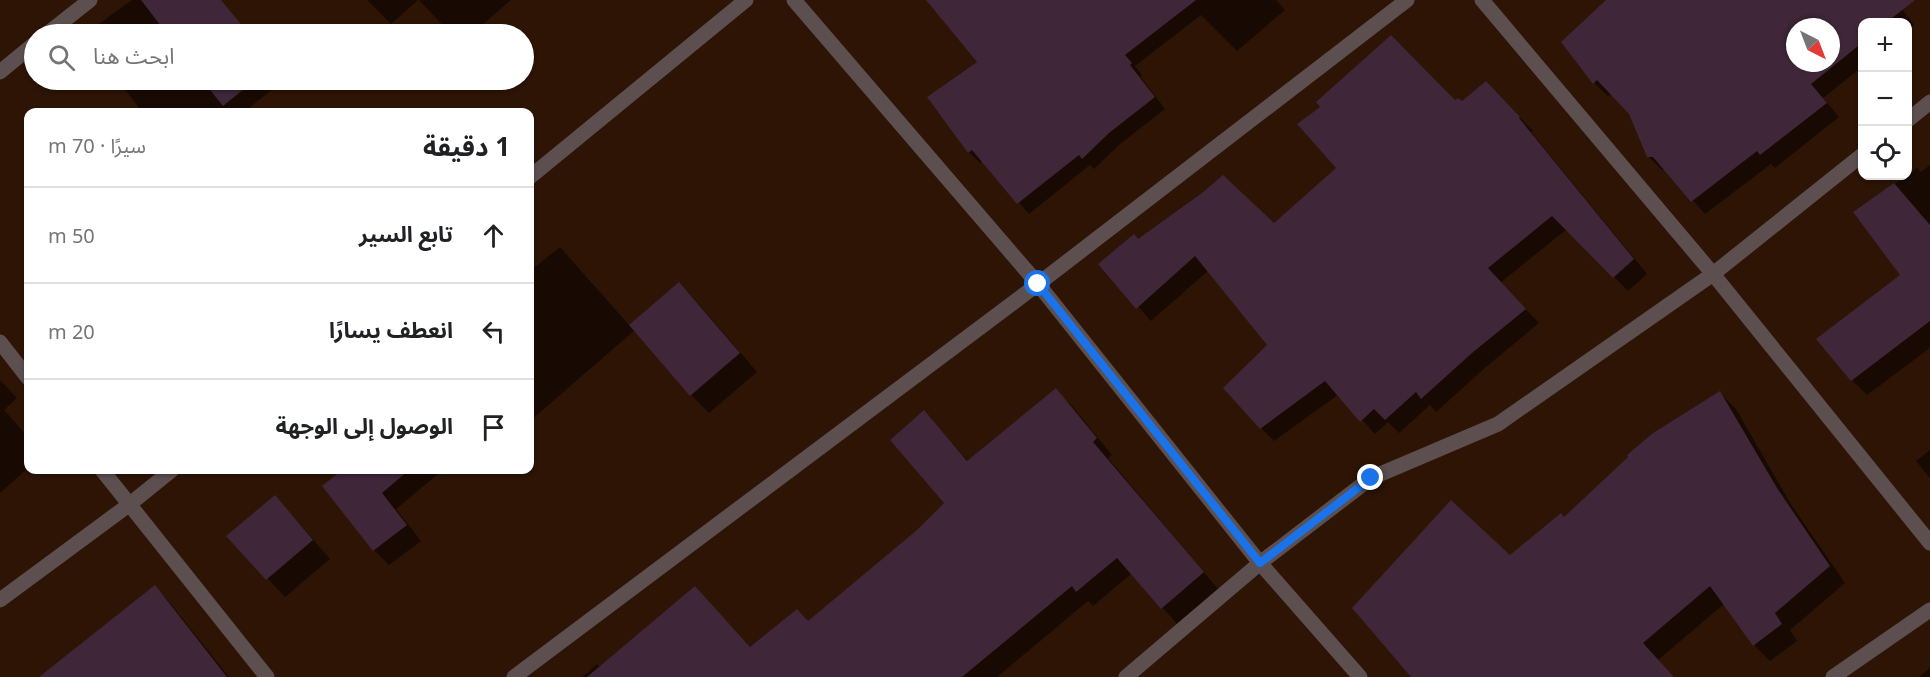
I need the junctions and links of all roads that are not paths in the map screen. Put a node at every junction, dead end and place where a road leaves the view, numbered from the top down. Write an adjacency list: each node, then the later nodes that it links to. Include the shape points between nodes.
1 (90, 0): 6 (street)
2 (746, 0): 12 (street)
3 (794, 0): 14 (street)
4 (1407, 0): 14 (street)
5 (1482, 0): 13 (street)
6 (60, 24)
7 (24, 52): 8 (street)
8 (0, 72)
9 (1930, 102): 10 (street)
10 (1912, 117)
11 (1858, 159): 13 (street)
12 (534, 174)
13 (1713, 274): 20 (street); 21 (street, via 1498,424 1371,478)
14 (1038, 284): 21 (street); 25 (street)
15 (0, 342): 16 (street)
16 (24, 373)
17 (105, 474): 19 (street)
18 (167, 474): 19 (street)
19 (130, 504): 22 (street); 24 (street)
20 (1930, 543)
21 (1260, 563): 26 (street); 27 (street)
22 (0, 600)
23 (1930, 610): 28 (street)
24 (267, 677)
25 (514, 677)
26 (1126, 677)
27 (1360, 677)
28 (1833, 677)

